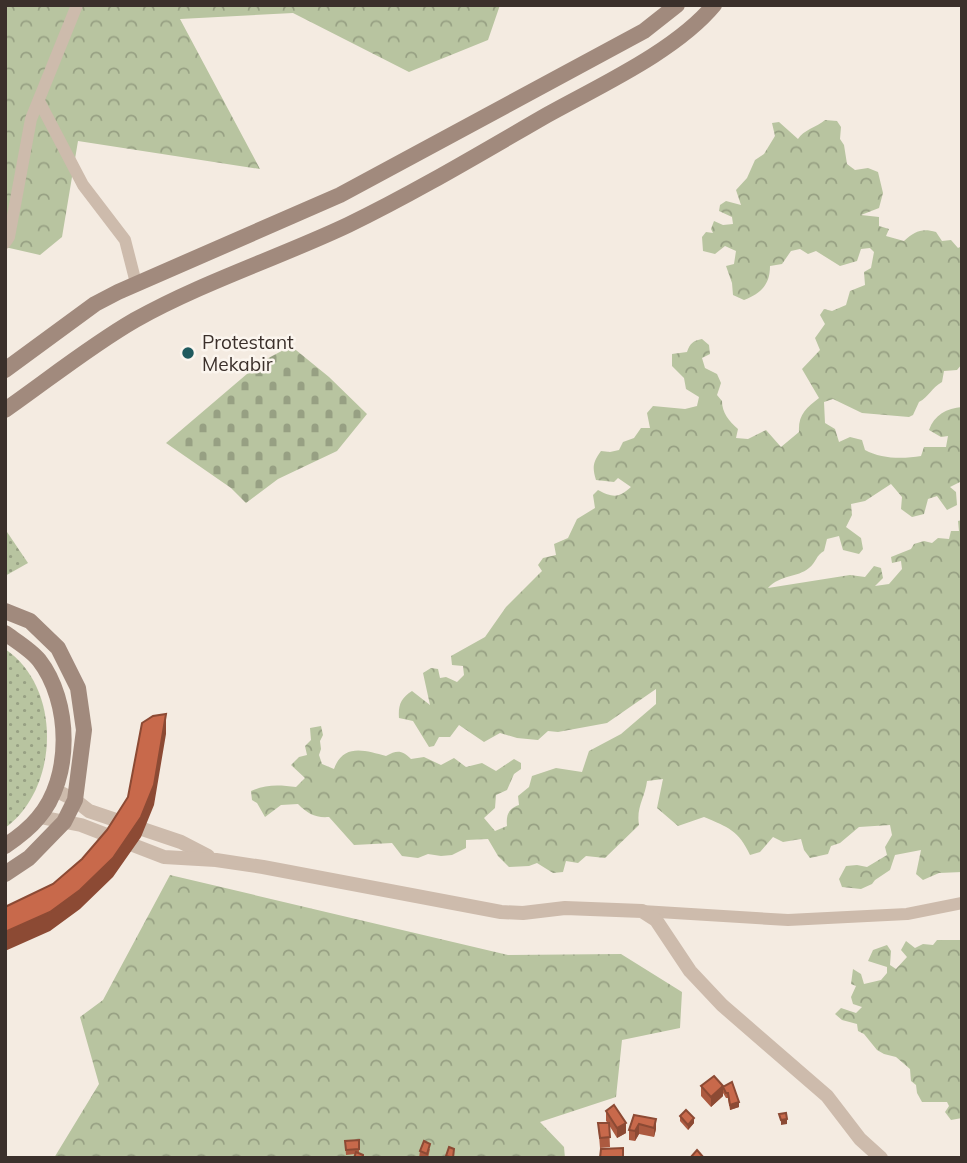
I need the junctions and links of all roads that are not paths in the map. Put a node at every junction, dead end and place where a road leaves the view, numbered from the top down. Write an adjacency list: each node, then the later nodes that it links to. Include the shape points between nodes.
1 (77, 5): 4 (street)
2 (677, 5): 6 (main road, via 644,31 340,195)
3 (714, 5): 8 (main road, via 672,42 629,69 347,225 136,320)
4 (38, 101): 5 (street); 6 (street, via 83,185 125,240)
5 (5, 243)
6 (136, 283): 7 (main road, via 95,304)
7 (5, 370)
8 (5, 410)
9 (5, 611): 12 (main road, via 30,621 58,648 78,688 84,730)
10 (5, 633): 11 (main road, via 38,659 55,688 63,715 64,747)
11 (55, 790): 12 (street); 13 (main road)
12 (75, 800): 14 (main road); 16 (street, via 89,811 181,842)
13 (40, 817): 14 (street); 15 (main road)
14 (64, 822): 16 (street, via 164,857); 17 (main road, via 29,858)
15 (5, 846)
16 (216, 860): 19 (street, via 501,912 565,908)
17 (5, 873)
18 (962, 903): 19 (street, via 907,914 788,920)
19 (642, 911): 20 (street, via 656,920 690,971 722,1005 827,1096)
20 (881, 1158)

